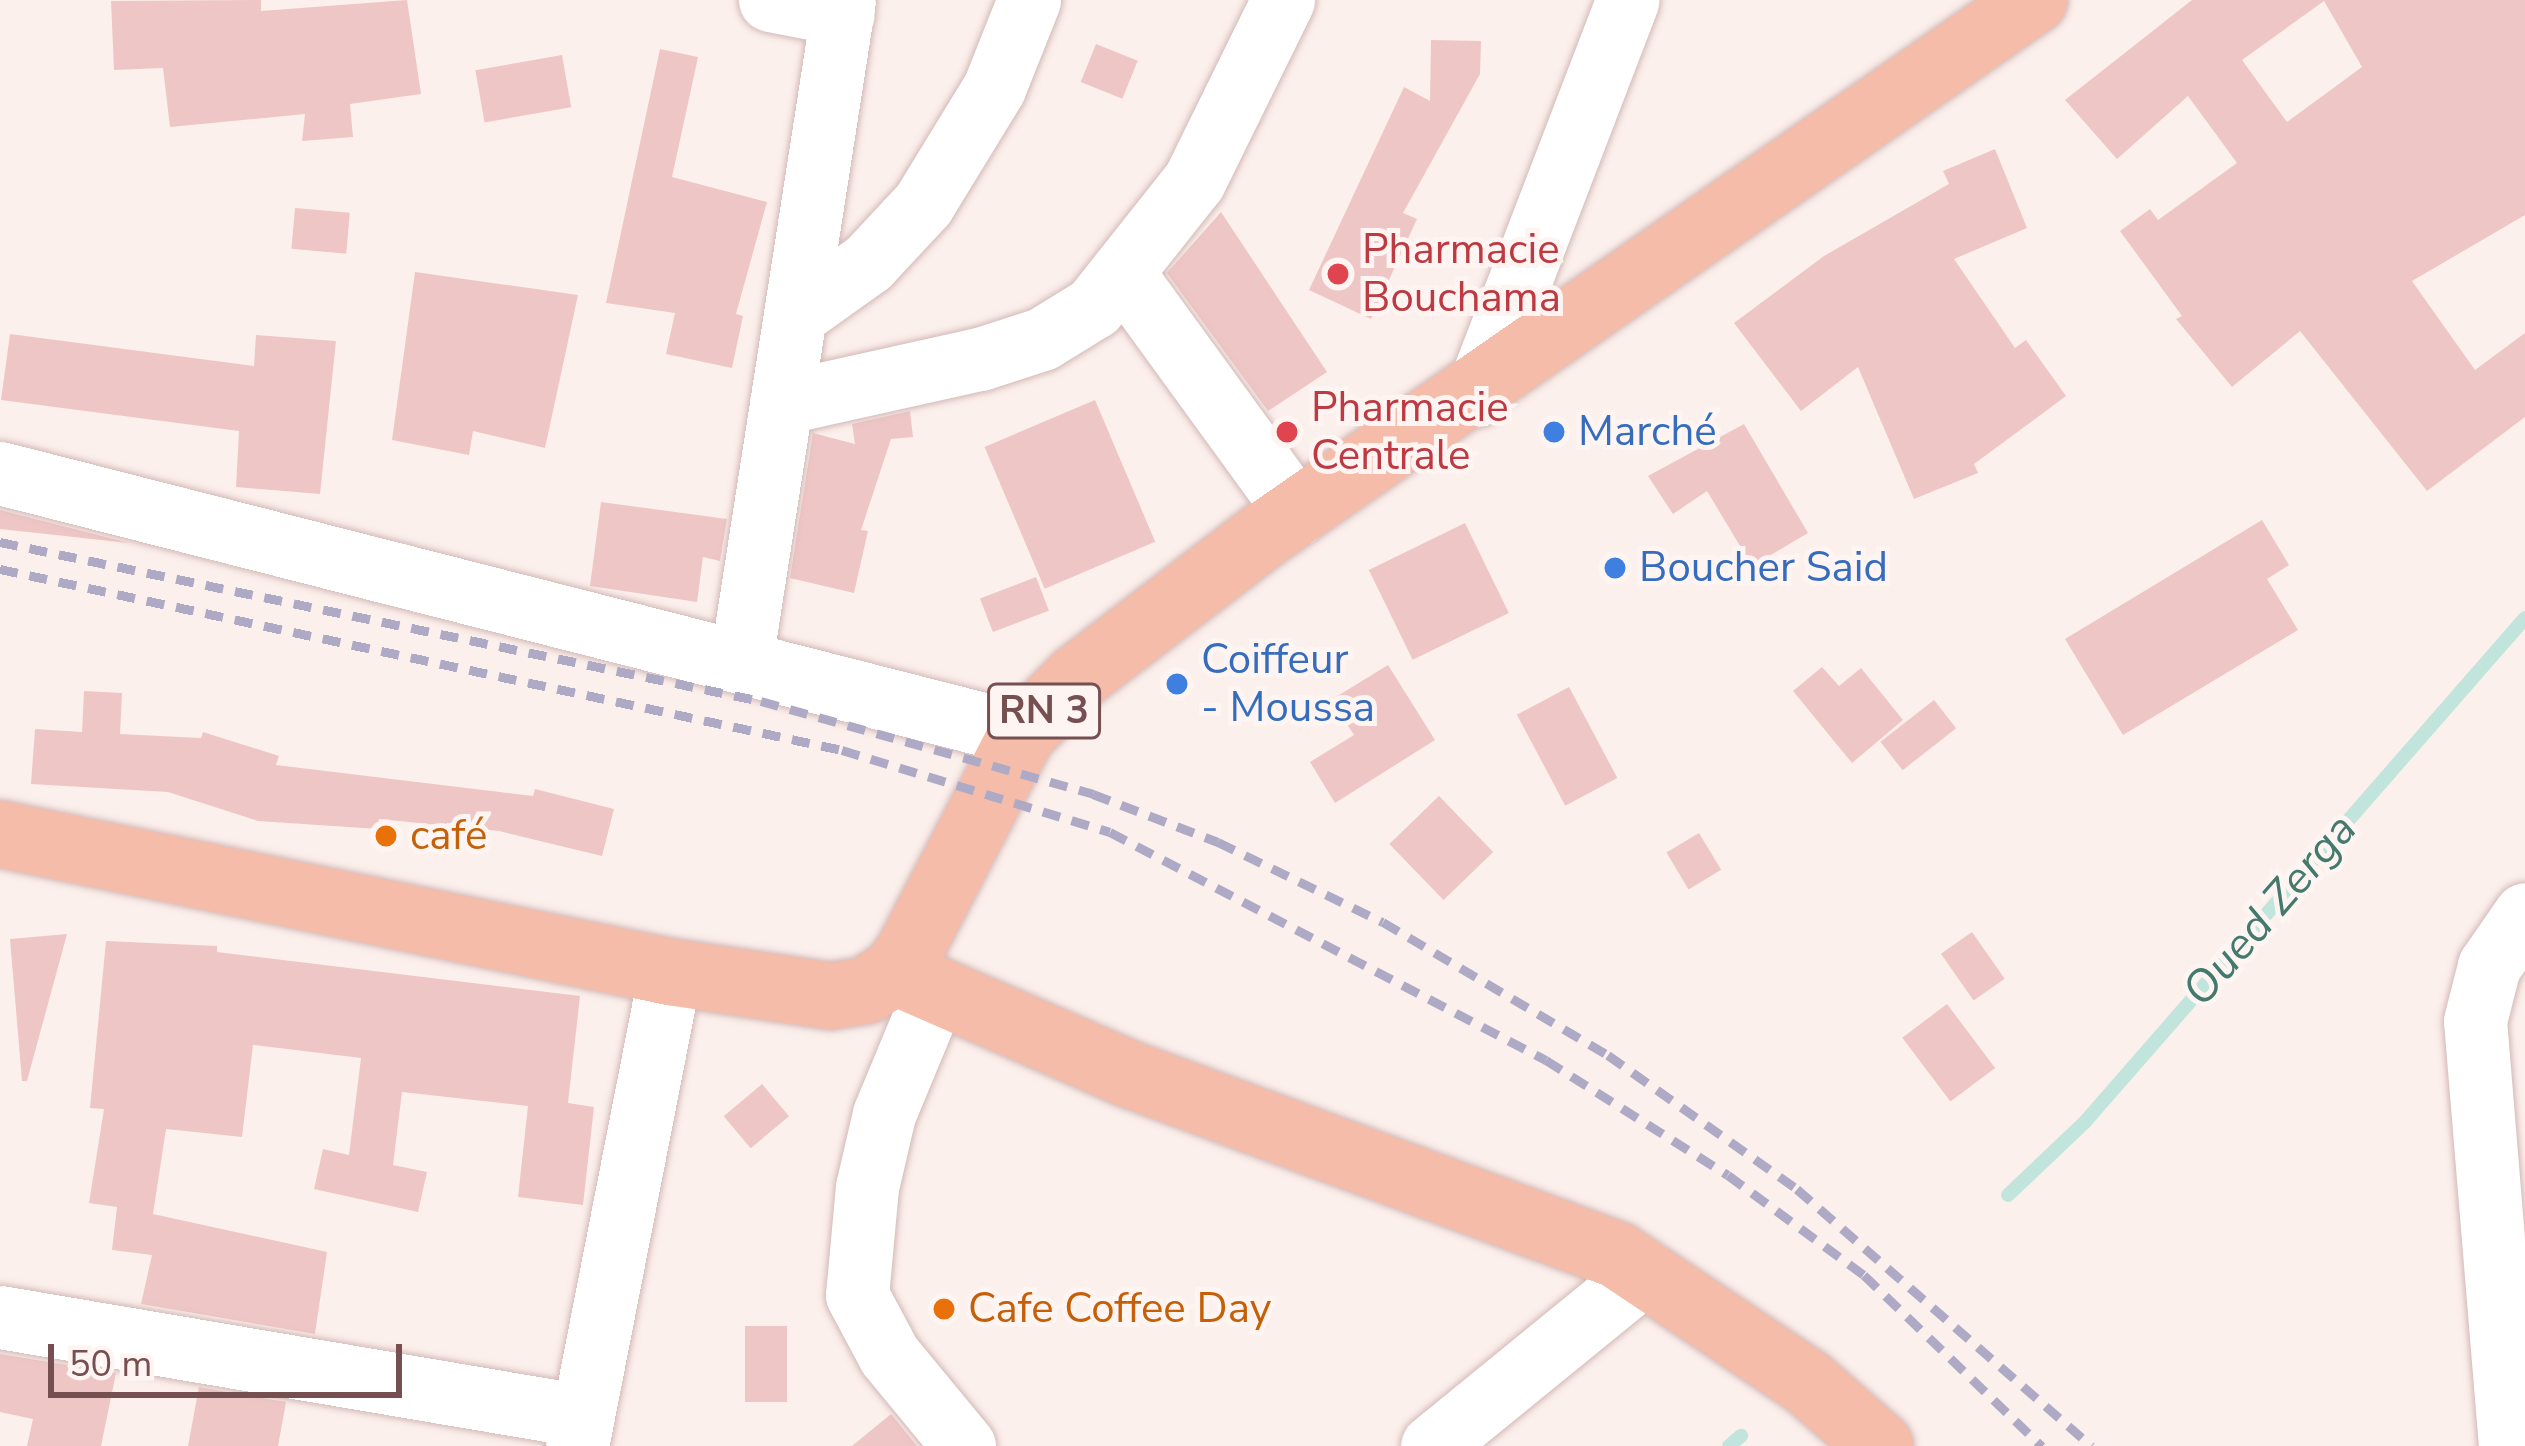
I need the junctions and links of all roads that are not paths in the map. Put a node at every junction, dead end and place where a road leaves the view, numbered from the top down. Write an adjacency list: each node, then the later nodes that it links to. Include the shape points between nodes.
1 (770, 0): 6 (street)
2 (1028, 0): 8 (street, via 994,88 922,204 868,263)
3 (1283, 0): 7 (street, via 1194,182)
4 (1628, 0): 9 (street)
5 (2034, 0): 9 (main road, RN 3)
6 (843, 7): 8 (street)
7 (1125, 276): 10 (street, via 1042,339); 12 (street)
8 (795, 315): 10 (street)
9 (1476, 395): 12 (main road, RN 3)
10 (781, 403): 13 (street)
11 (0, 473): 13 (street)
12 (1297, 513): 14 (main road, RN 3, via 1077,678)
13 (741, 661): 14 (street)
14 (1022, 734): 18 (main road, RN 3)
15 (0, 834): 17 (main road)
16 (2525, 914): 25 (street, via 2488,966 2475,1021)
17 (670, 972): 18 (main road, via 830,996); 21 (street)
18 (915, 982): 19 (main road); 22 (street, via 867,1186 856,1295 889,1355)
19 (1645, 1271): 23 (street); 24 (main road, via 1807,1382)
20 (0, 1317): 21 (street)
21 (580, 1431)
22 (964, 1446)
23 (1432, 1446)
24 (1880, 1446)
25 (2510, 1446)

